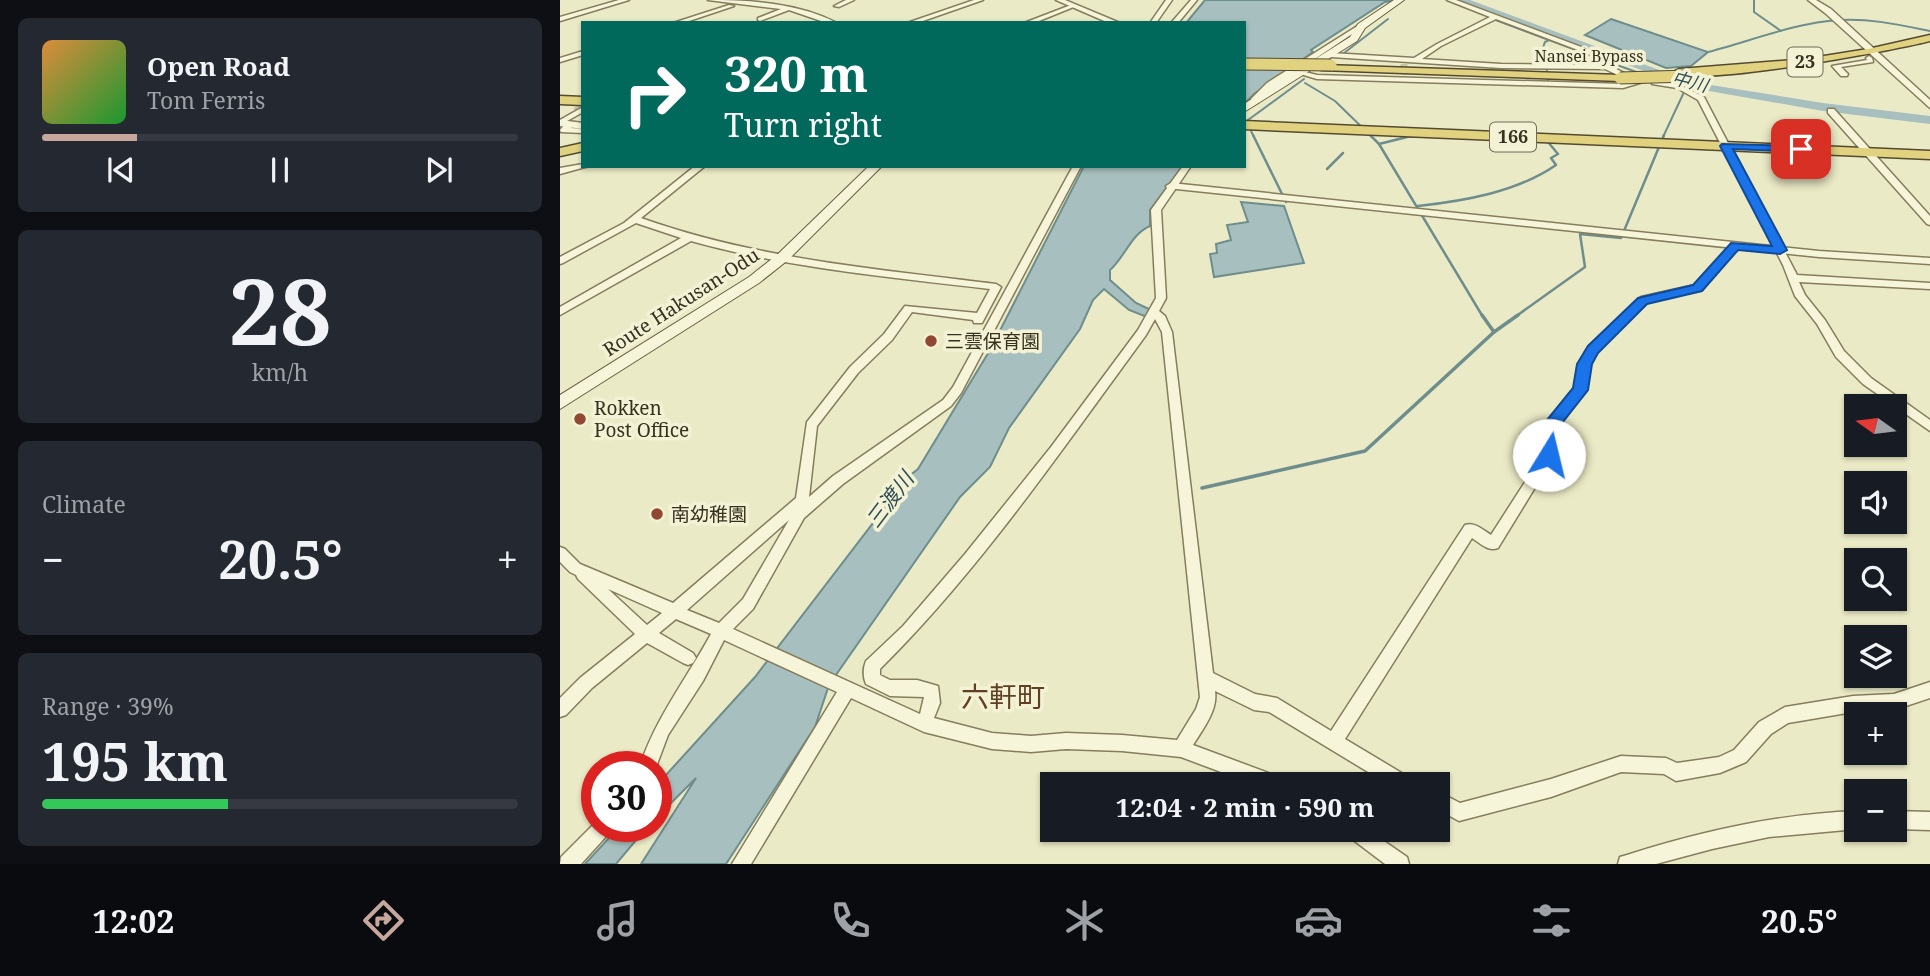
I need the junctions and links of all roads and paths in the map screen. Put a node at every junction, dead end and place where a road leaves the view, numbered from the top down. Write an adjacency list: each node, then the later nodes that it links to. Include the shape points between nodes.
1 (626, 0): 17 (street)
2 (710, 0): 11 (street)
3 (851, 0): 12 (street)
4 (980, 0): 24 (street)
5 (1059, 0): 13 (street)
6 (1169, 0): 27 (street)
7 (1194, 0): 28 (street)
8 (1450, 0): 16 (street)
9 (1811, 0): 33 (street, via 1839,20)
10 (1396, 2): 29 (main road)
11 (737, 3): 14 (street); 19 (street)
12 (837, 3)
13 (1073, 6): 25 (street); 26 (street)
14 (790, 9): 15 (street); 18 (street)
15 (819, 18): 22 (street); 23 (street)
16 (1494, 18): 35 (street); 38 (street)
17 (560, 19)
18 (760, 19)
19 (685, 20): 20 (street); 21 (street)
20 (682, 21)
21 (689, 21)
22 (809, 21)
23 (828, 21)
24 (916, 21)
25 (1032, 21)
26 (1111, 21)
27 (1154, 21)
28 (1176, 21)
29 (1361, 26): 36 (main road); 46 (street, via 1270,85)
30 (1930, 38): 33 (highway, Nansei Bypass / 23)
31 (1930, 44): 33 (highway, Nansei Bypass / 23)
32 (581, 54): 34 (street)
33 (1873, 55): 38 (highway, Nansei Bypass / 23, bridge, via 1776,70 1684,74); 42 (street, via 1871,61 1836,66); 48 (street)
34 (560, 60)
35 (1414, 61): 36 (street); 41 (street)
36 (1329, 63): 37 (highway, Nansei Bypass / 23, bridge); 40 (main road); 41 (highway, Nansei Bypass / 23)
37 (1246, 66)
38 (1611, 68): 39 (highway, Nansei Bypass / 23); 39 (street); 43 (street)
39 (1547, 72): 41 (highway, Nansei Bypass / 23)
40 (1301, 73): 41 (street, via 1317,77); 46 (main road)
41 (1503, 73): 43 (street, via 1623,86)
42 (1843, 74)
43 (1639, 82): 44 (street)
44 (1662, 82): 56 (street, via 1701,99)
45 (560, 97): 47 (highway)
46 (1254, 101): 49 (main road)
47 (581, 104): 51 (street)
48 (1930, 105)
49 (1246, 107)
50 (1831, 111): 58 (street)
51 (562, 122): 53 (street); 54 (street, via 564,130)
52 (1246, 125): 56 (highway, 166)
53 (581, 126)
54 (581, 131)
55 (581, 146): 57 (highway)
56 (1726, 146): 58 (highway, 166); 73 (street)
57 (560, 150)
58 (1866, 152): 59 (highway, 166); 70 (street)
59 (1930, 155)
60 (581, 158): 61 (highway)
61 (560, 163)
62 (581, 167): 67 (street)
63 (698, 168): 69 (street)
64 (874, 168): 74 (main road, Route Hakusan-Odu)
65 (1076, 168): 82 (street)
66 (1185, 168): 68 (street)
67 (560, 172)
68 (1171, 186): 72 (street); 80 (street, via 1156,210 1161,298)
69 (634, 219): 71 (street); 75 (street)
70 (1930, 222)
71 (687, 239): 74 (street); 79 (street)
72 (1735, 246): 73 (street); 97 (street, via 1698,288 1645,299 1593,349 1584,364 1580,390 1551,425 1549,455 1493,544 1470,529)
73 (1780, 250): 76 (street); 77 (street)
74 (783, 257): 81 (street, via 996,287); 83 (main road, Route Hakusan-Odu, via 754,280)
75 (560, 261)
76 (1930, 261)
77 (1792, 278): 78 (street); 84 (street, via 1840,354 1858,373)
78 (1930, 286)
79 (560, 312)
80 (1154, 313): 92 (street, via 1167,332); 96 (street, via 993,530 926,611 872,666 872,679 893,691 923,687 932,692)
81 (979, 317): 82 (street, via 977,321); 87 (street, via 909,308 811,425 802,500)
82 (994, 323): 88 (street, via 947,403 838,480 799,514 748,604)
83 (563, 397)
84 (1930, 426)
85 (560, 553): 86 (street)
86 (575, 568): 87 (street); 89 (street)
87 (676, 610): 88 (street); 89 (street)
88 (721, 631): 90 (street); 99 (street)
89 (646, 634): 91 (street); 95 (street)
90 (771, 653): 93 (street)
91 (688, 658)
92 (1205, 677): 97 (street, via 1254,702 1271,704); 98 (street, via 1206,706)
93 (844, 686): 96 (street); 110 (street)
94 (1930, 690): 102 (street, via 1894,702 1785,715 1765,728 1740,756 1720,765 1676,772 1666,766 1621,764 1460,812)
95 (560, 709)
96 (924, 724): 98 (street, via 992,741)
97 (1334, 741): 101 (street)
98 (1181, 749): 100 (street)
99 (654, 751)
100 (1243, 772)
101 (1384, 772)
102 (1450, 807)
103 (1907, 820): 105 (street)
104 (1844, 821): 108 (street, via 1742,833)
105 (1930, 821)
106 (589, 842): 109 (street)
107 (1370, 842): 111 (street)
108 (1662, 859): 112 (street)
109 (568, 864)
110 (741, 864)
111 (1400, 864)
112 (1627, 864)

